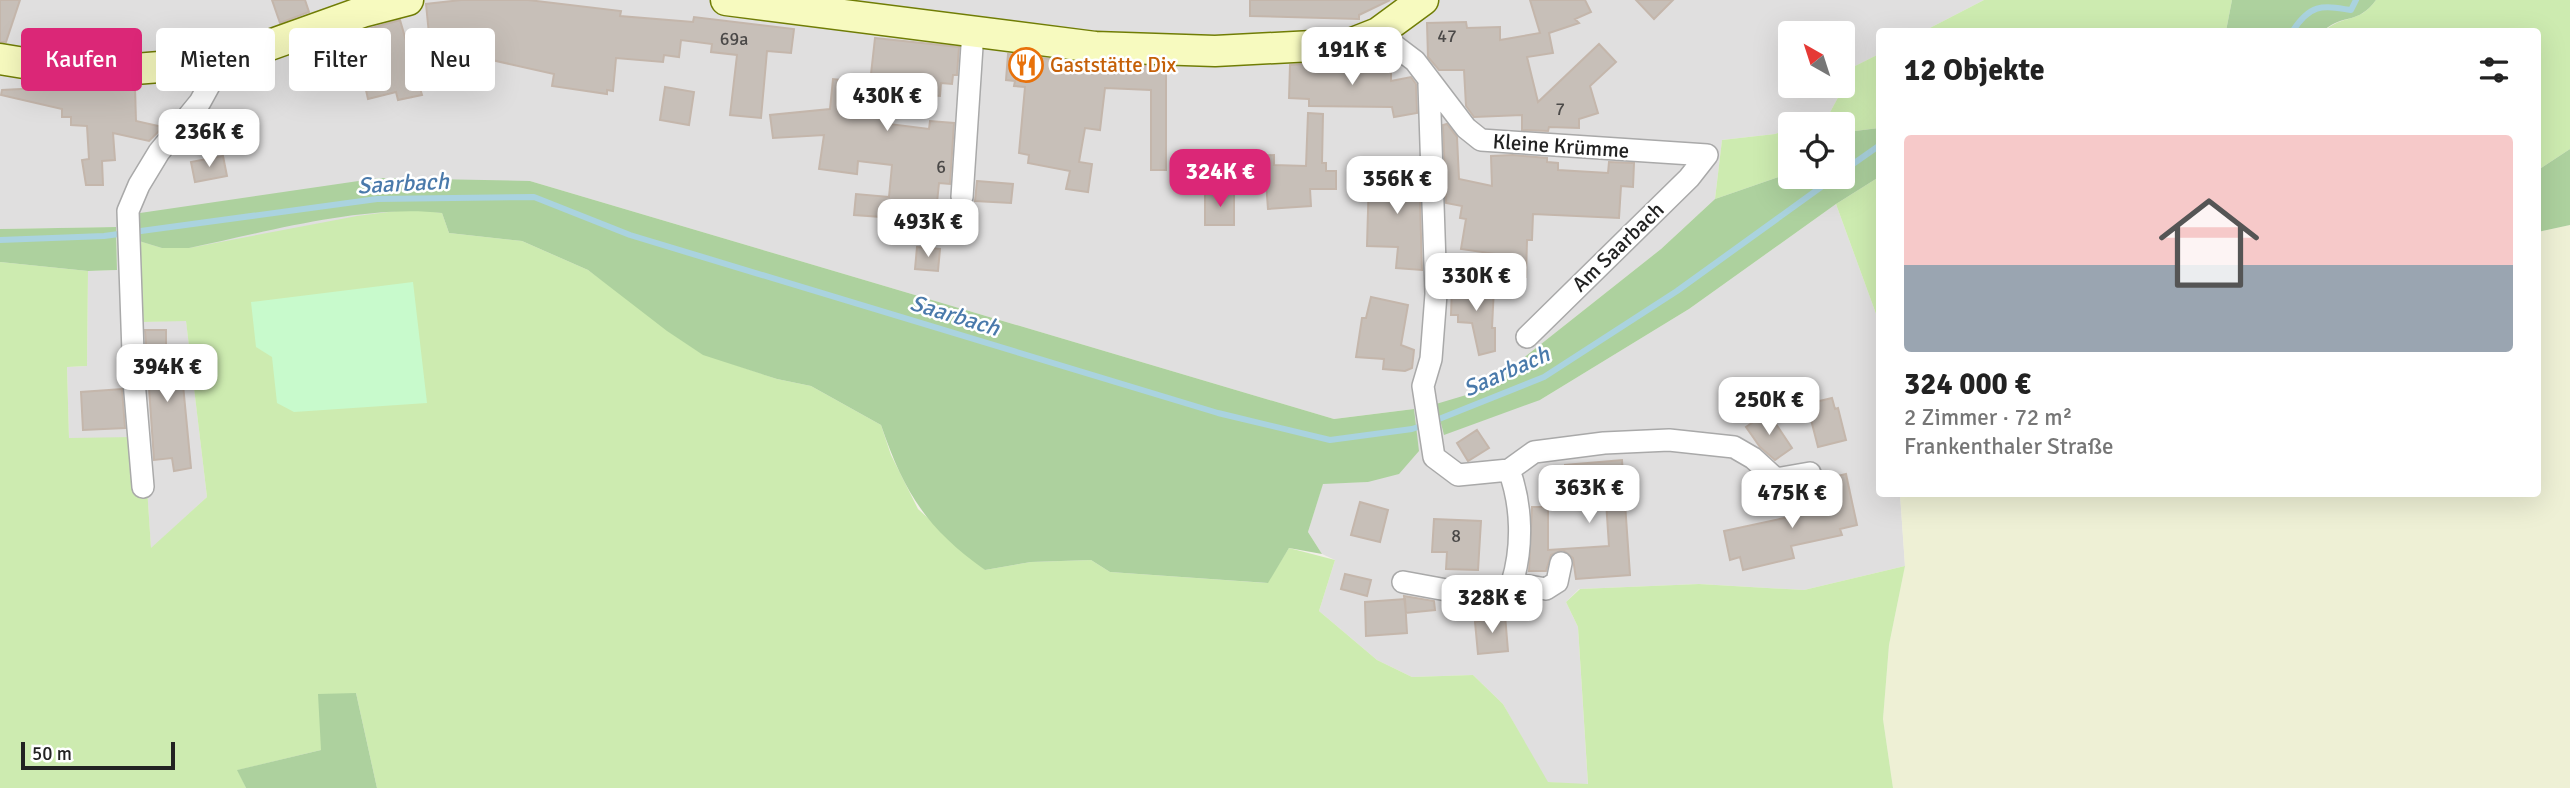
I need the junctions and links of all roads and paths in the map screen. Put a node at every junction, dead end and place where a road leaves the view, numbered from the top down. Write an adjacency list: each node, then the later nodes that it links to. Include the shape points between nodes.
1 (408, 0): 4 (main road)
2 (726, 0): 5 (main road)
3 (1423, 0): 6 (main road)
4 (356, 6): 7 (main road)
5 (973, 31): 6 (main road, via 1095,47 1215,51 1350,44); 13 (street)
6 (1378, 33): 10 (street, Kleine Krümme, via 1415,61)
7 (275, 40)
8 (0, 59): 9 (main road, via 85,73)
9 (156, 67)
10 (1429, 84): 12 (street, Kleine Krümme, via 1481,141); 15 (street, via 1436,295 1431,359 1423,386 1434,457 1458,475)
11 (206, 91): 17 (street, via 159,152 128,211)
12 (1707, 155): 14 (street, Am Saarbach)
13 (962, 197)
14 (1527, 337)
15 (1509, 470): 16 (street, via 1534,452 1669,440 1734,447 1776,479); 20 (street, via 1520,500 1516,570)
16 (1811, 474)
17 (143, 487)
18 (1560, 563): 20 (street, via 1552,587)
19 (1403, 582): 20 (street, via 1493,593)
20 (1511, 583)

